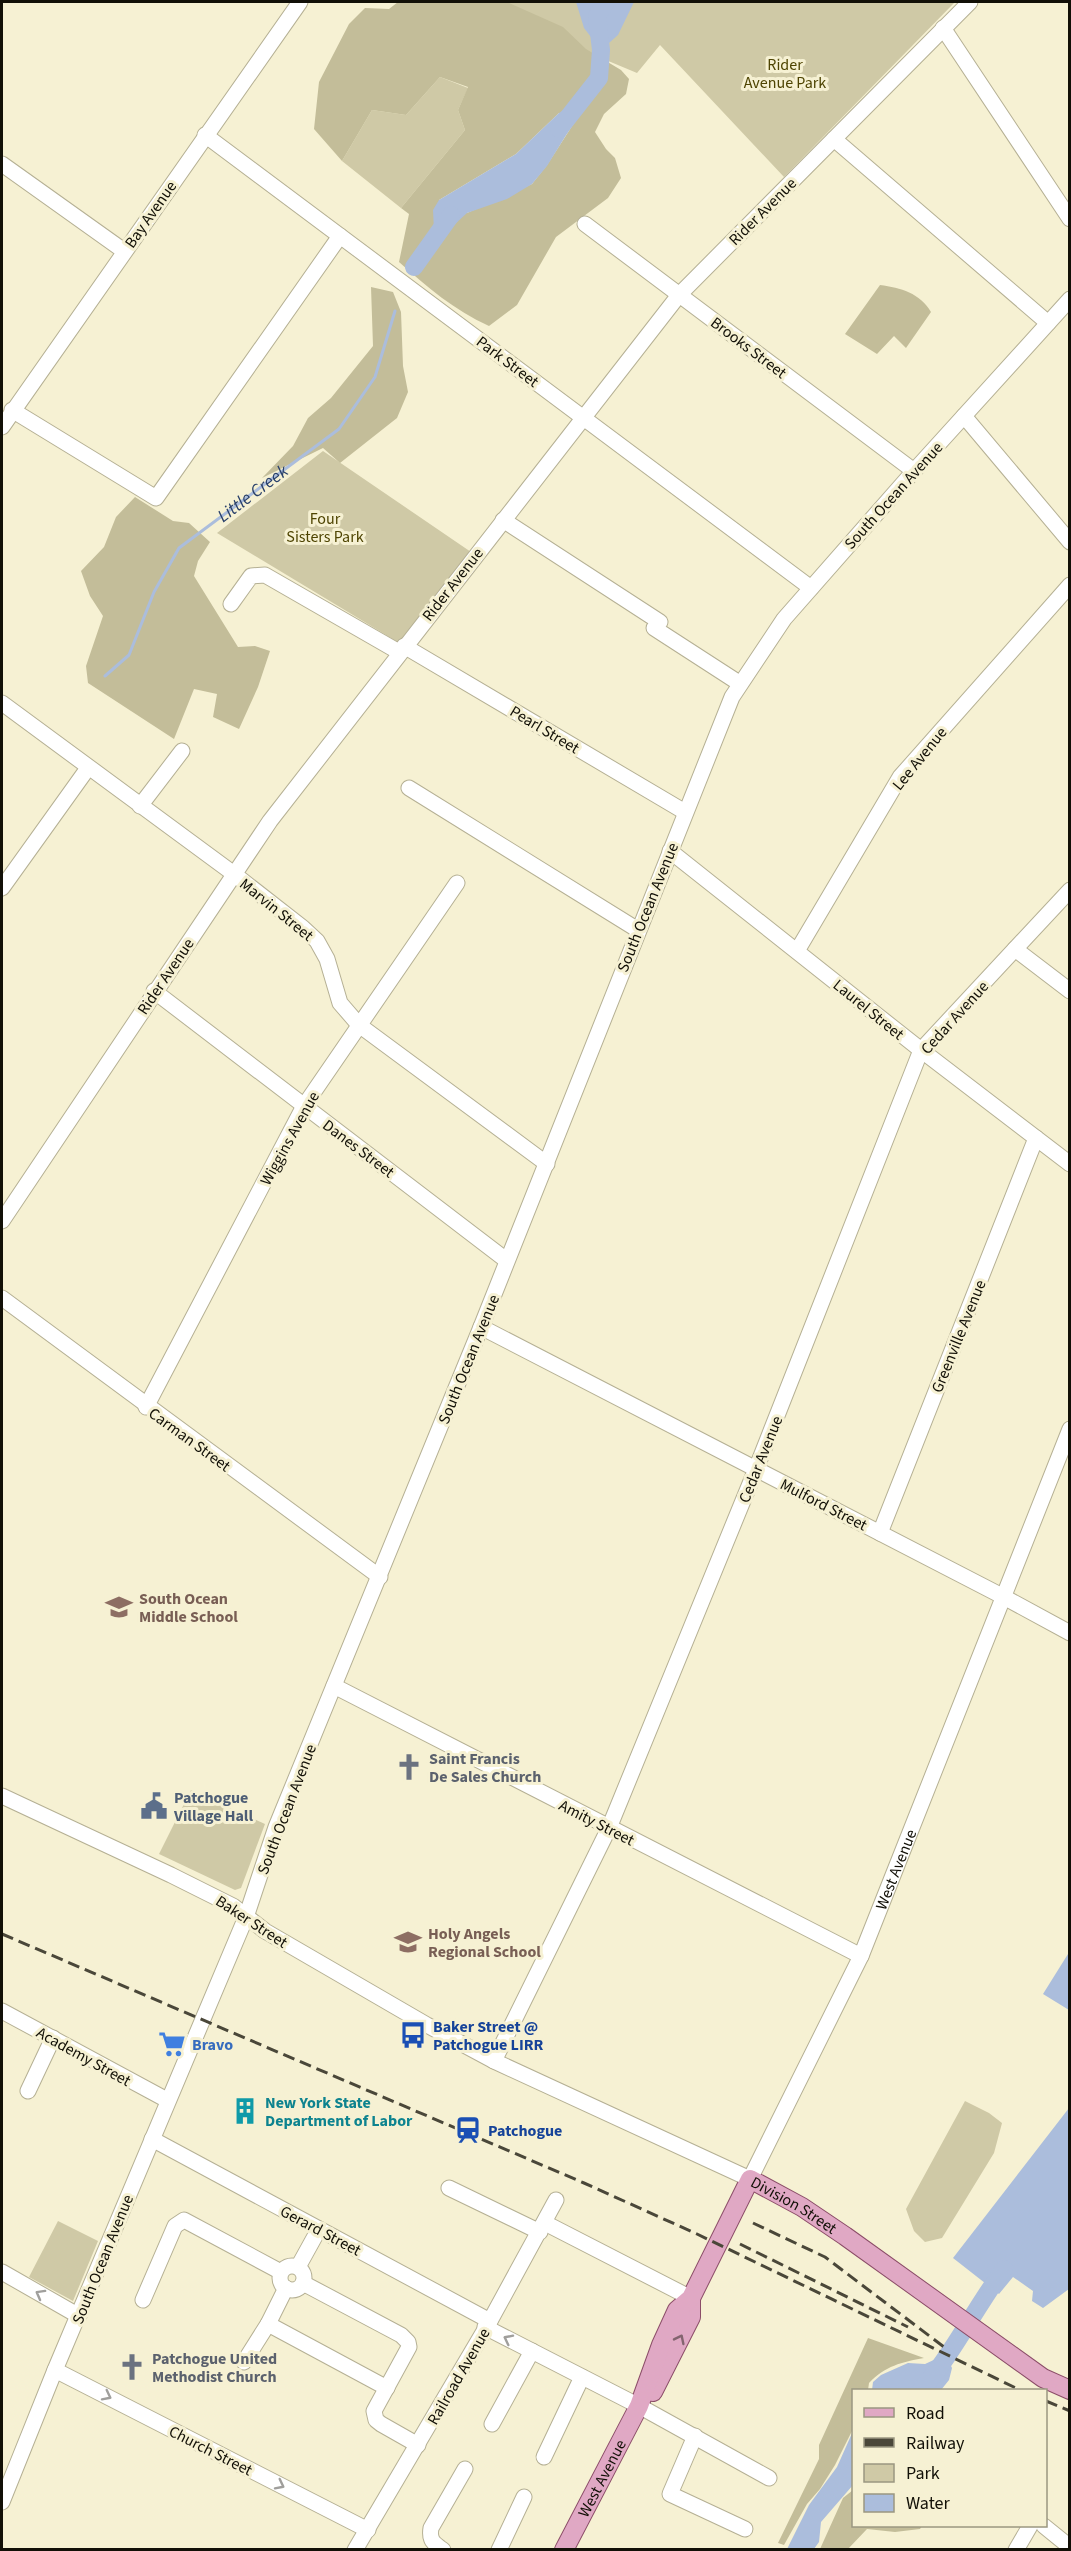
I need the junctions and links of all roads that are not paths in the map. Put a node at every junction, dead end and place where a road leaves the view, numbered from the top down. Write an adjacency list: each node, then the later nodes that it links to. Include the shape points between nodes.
1 (300, 2): 4 (street, Bay Avenue)
2 (970, 2): 3 (street, Rider Avenue)
3 (943, 28): 5 (street, Rider Avenue); 7 (street)
4 (205, 135): 9 (street, Park Street); 10 (street, Bay Avenue)
5 (834, 139): 11 (street, Rider Avenue); 13 (street)
6 (2, 164): 10 (street)
7 (1070, 219)
8 (585, 224): 11 (street, Brooks Street)
9 (340, 236): 14 (street, via 156,498); 15 (street, Park Street)
10 (124, 251): 14 (street, Bay Avenue)
11 (680, 295): 15 (street, Rider Avenue); 18 (street, Brooks Street)
12 (1070, 299): 13 (street, South Ocean Avenue)
13 (1048, 323): 16 (street, South Ocean Avenue)
14 (12, 410): 17 (street, Bay Avenue)
15 (583, 417): 19 (street, Rider Avenue); 22 (street, Park Street)
16 (964, 417): 18 (street, South Ocean Avenue); 20 (street)
17 (2, 427)
18 (914, 471): 22 (street, South Ocean Avenue)
19 (503, 520): 24 (street, Rider Avenue); 25 (street, via 660,622 654,628)
20 (1070, 542)
21 (1070, 585): 39 (street, Lee Avenue, via 900,777)
22 (811, 588): 25 (street, South Ocean Avenue)
23 (231, 604): 24 (street, Pearl Street, via 250,576 265,575)
24 (401, 649): 31 (street, Pearl Street); 33 (street, Rider Avenue)
25 (739, 683): 31 (street, South Ocean Avenue)
26 (2, 703): 28 (street, Marvin Street)
27 (182, 751): 30 (street)
28 (88, 768): 30 (street, Marvin Street); 35 (street)
29 (409, 788): 37 (street)
30 (140, 806): 33 (street, Marvin Street)
31 (685, 812): 32 (street, South Ocean Avenue)
32 (670, 851): 37 (street, South Ocean Avenue); 39 (street, Laurel Street)
33 (234, 874): 40 (street, Rider Avenue); 42 (street, Marvin Street, via 317,941 327,959 340,1004)
34 (457, 883): 42 (street, Wiggins Avenue)
35 (2, 888)
36 (1070, 890): 38 (street, Cedar Avenue)
37 (638, 930): 46 (street, South Ocean Avenue)
38 (1015, 949): 41 (street); 43 (street, Cedar Avenue)
39 (796, 951): 43 (street, Laurel Street)
40 (154, 991): 44 (street, Danes Street); 48 (street, Rider Avenue)
41 (1070, 991)
42 (359, 1025): 44 (street, Wiggins Avenue); 46 (street, Marvin Street)
43 (921, 1050): 45 (street, Laurel Street); 54 (street, Cedar Avenue)
44 (304, 1106): 49 (street, Danes Street); 52 (street, Wiggins Avenue)
45 (1036, 1138): 47 (street, Laurel Street); 55 (street, Greenville Avenue)
46 (546, 1164): 49 (street, South Ocean Avenue)
47 (1070, 1164)
48 (2, 1221)
49 (506, 1260): 51 (street, South Ocean Avenue)
50 (2, 1298): 52 (street, Carman Street)
51 (481, 1327): 54 (street, Mulford Street); 56 (street, South Ocean Avenue)
52 (146, 1407): 56 (street, Carman Street)
53 (1070, 1428): 57 (street, West Avenue)
54 (756, 1469): 55 (street, Mulford Street); 61 (street, Cedar Avenue)
55 (880, 1533): 57 (street, Mulford Street)
56 (380, 1577): 59 (street, South Ocean Avenue)
57 (1002, 1596): 58 (street, Mulford Street); 63 (street, West Avenue)
58 (1070, 1633)
59 (334, 1686): 61 (street, Amity Street); 62 (street, South Ocean Avenue, via 276,1827)
60 (2, 1796): 62 (street, Baker Street, via 171,1875 233,1906)
61 (609, 1828): 63 (street, Amity Street); 66 (street, Cedar Avenue)
62 (246, 1917): 66 (street, Baker Street, via 358,1986); 68 (street, South Ocean Avenue)
63 (861, 1956): 70 (street, West Avenue)
64 (2, 2011): 65 (street, Academy Street)
65 (53, 2038): 67 (street); 68 (street, Academy Street)
66 (494, 2061): 70 (street, Division Street)
67 (28, 2091)
68 (167, 2100): 69 (street, South Ocean Avenue)
69 (152, 2139): 74 (street, Gerard Street); 82 (street, South Ocean Avenue)
70 (750, 2180): 80 (main road, West Avenue); 90 (main road, Division Street, via 802,2207 1043,2378)
71 (449, 2188): 73 (street)
72 (556, 2200): 73 (street, Railroad Avenue)
73 (542, 2228): 80 (street); 84 (street, Railroad Avenue)
74 (319, 2229): 75 (street); 84 (street, Gerard Street)
75 (298, 2267): 77 (street, via 288,2266); 78 (street)
76 (2, 2272): 82 (street, one-way to 76)
77 (281, 2272): 79 (street, via 280,2281); 81 (street, via 184,2220 175,2226)
78 (303, 2283): 79 (street, via 295,2289); 89 (street, via 408,2342 410,2347)
79 (286, 2288): 83 (street)
80 (691, 2298): 91 (main road, West Avenue, via 677,2310)
81 (143, 2300)
82 (79, 2316): 87 (street, South Ocean Avenue)
83 (268, 2324): 86 (street); 89 (street)
84 (487, 2324): 85 (street, Gerard Street, one-way to 84); 94 (street, Railroad Avenue)
85 (531, 2351): 88 (street, Gerard Street); 92 (street)
86 (244, 2362)
87 (55, 2370): 99 (street, South Ocean Avenue); 103 (street, Church Street, one-way to 103)
88 (582, 2377): 91 (street, Gerard Street); 95 (street)
89 (387, 2388): 94 (street, via 374,2411 376,2420)
90 (1070, 2390)
91 (639, 2406): 93 (street, Gerard Street); 108 (main road, West Avenue)
92 (492, 2424)
93 (695, 2436): 97 (street, Gerard Street); 102 (street, via 670,2494)
94 (418, 2445): 103 (street, Railroad Avenue)
95 (543, 2457)
96 (465, 2469): 106 (street, via 430,2528 433,2543)
97 (769, 2478)
98 (524, 2497): 107 (street)
99 (2, 2502)
100 (1029, 2527): 109 (street)
101 (1045, 2527): 104 (street)
102 (745, 2529)
103 (368, 2530): 105 (street, Railroad Avenue)
104 (1070, 2547)
105 (355, 2550)
106 (443, 2550)
107 (499, 2550)
108 (564, 2550)
109 (1017, 2550)

